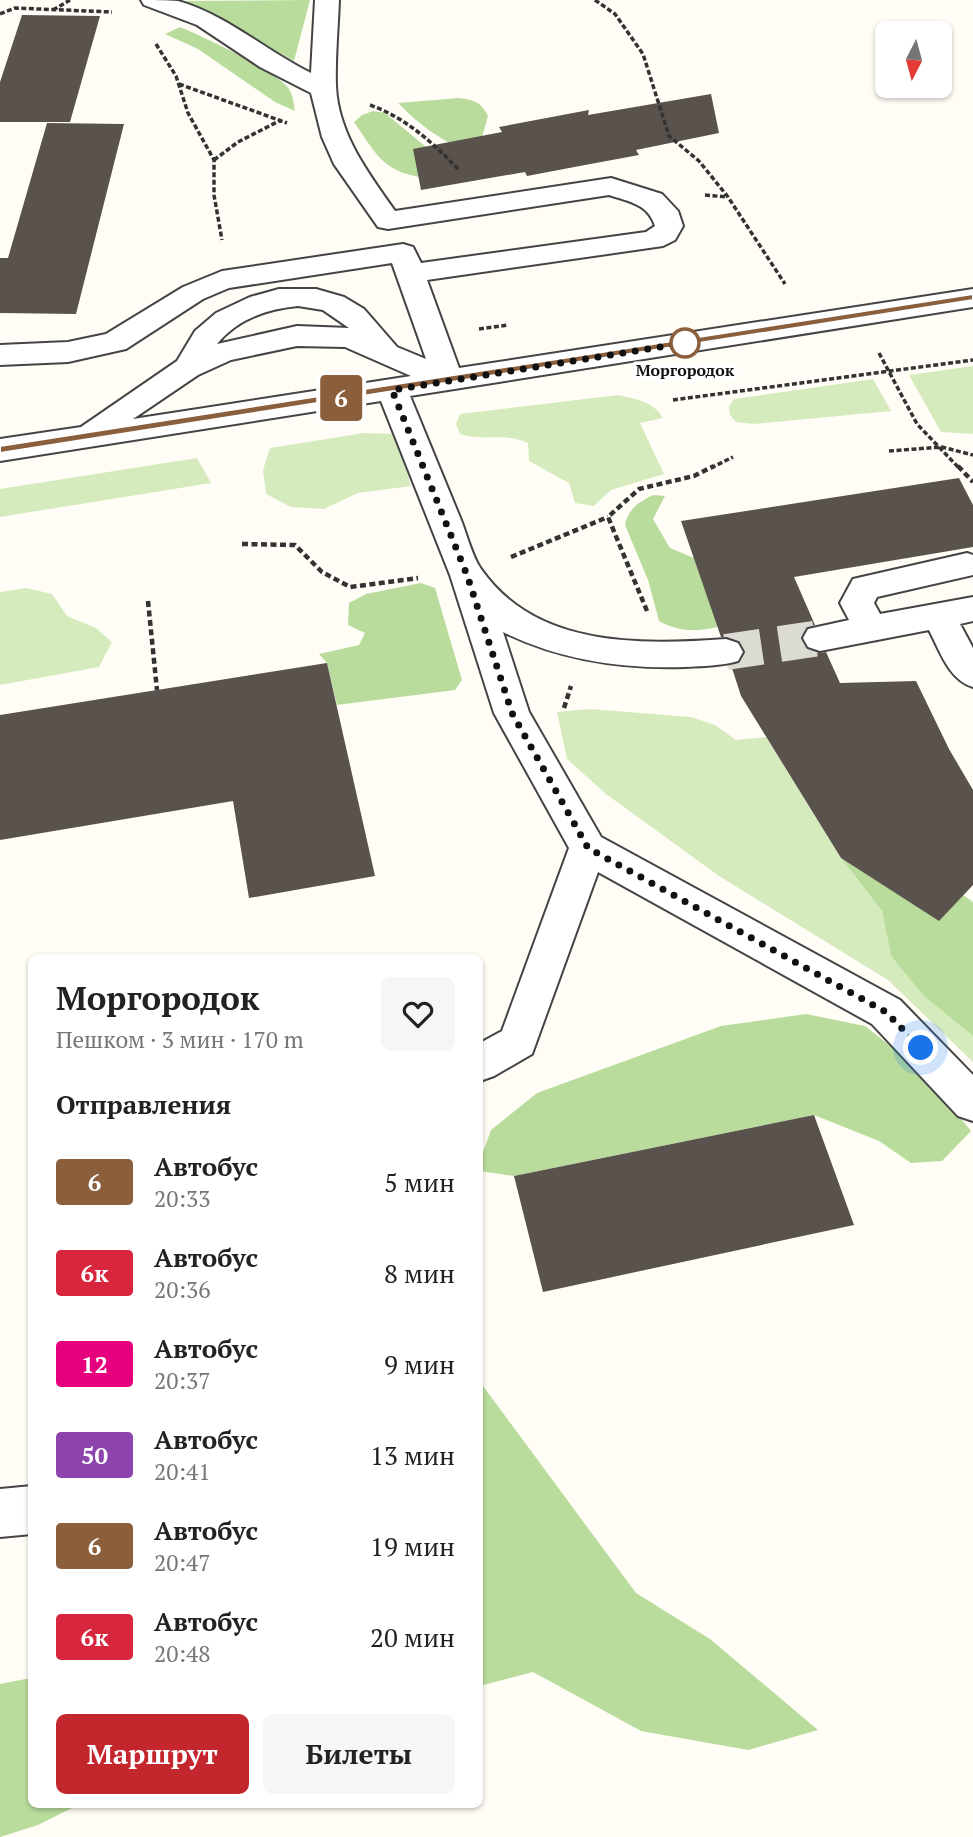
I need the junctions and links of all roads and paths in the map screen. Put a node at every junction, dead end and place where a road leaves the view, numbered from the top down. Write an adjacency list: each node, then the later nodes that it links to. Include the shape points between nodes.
1 (70, 0): 5 (path)
2 (153, 0): 10 (street, via 206,20 270,62)
3 (327, 0): 10 (street)
4 (595, 0): 18 (path, via 615,14 643,54 669,136 699,161 728,197 785,285)
5 (52, 10): 6 (path); 7 (path, via 15,8)
6 (124, 13)
7 (0, 14)
8 (154, 41): 9 (path)
9 (179, 84): 11 (path); 13 (path, via 188,113)
10 (323, 89): 12 (street); 14 (path, via 392,112 437,146)
11 (281, 120): 12 (path); 13 (path)
12 (335, 138): 15 (street)
13 (214, 160): 17 (path)
14 (491, 204): 15 (street); 16 (street, via 611,186 652,200 664,211 670,226 653,240)
15 (388, 221): 16 (street)
16 (407, 263): 17 (street); 21 (street)
17 (222, 280): 22 (street, via 115,342 68,352)
18 (772, 286)
19 (973, 298): 25 (street)
20 (519, 324): 21 (path)
21 (432, 335): 25 (street)
22 (0, 355)
23 (973, 360): 24 (path)
24 (890, 372): 27 (path); 29 (path, via 917,424)
25 (448, 380): 26 (street); 28 (street, via 349,338 297,335 223,352 187,368)
26 (392, 390): 28 (street); 38 (street)
27 (673, 400)
28 (85, 437): 30 (street)
29 (942, 447): 31 (path); 32 (path); 34 (path)
30 (0, 450)
31 (889, 451)
32 (973, 455)
33 (733, 457): 35 (path, via 694,476 639,489)
34 (973, 482)
35 (608, 517): 38 (path); 45 (path, via 644,601)
36 (242, 544): 38 (path, via 295,545 323,572 350,587)
37 (967, 565): 42 (street, via 865,588 857,603)
38 (467, 575): 45 (street, via 501,612 530,630 597,649); 48 (street, via 512,713)
39 (148, 601): 47 (path)
40 (973, 608): 41 (street)
41 (939, 615): 42 (street); 46 (street)
42 (870, 628): 43 (street)
43 (820, 638)
44 (726, 652): 45 (street)
45 (660, 655)
46 (973, 674)
47 (157, 690)
48 (588, 848): 49 (street, via 518,1042); 50 (street, via 886,1012)
49 (483, 1061)
50 (973, 1103)
51 (28, 1510): 52 (street)
52 (0, 1513)

